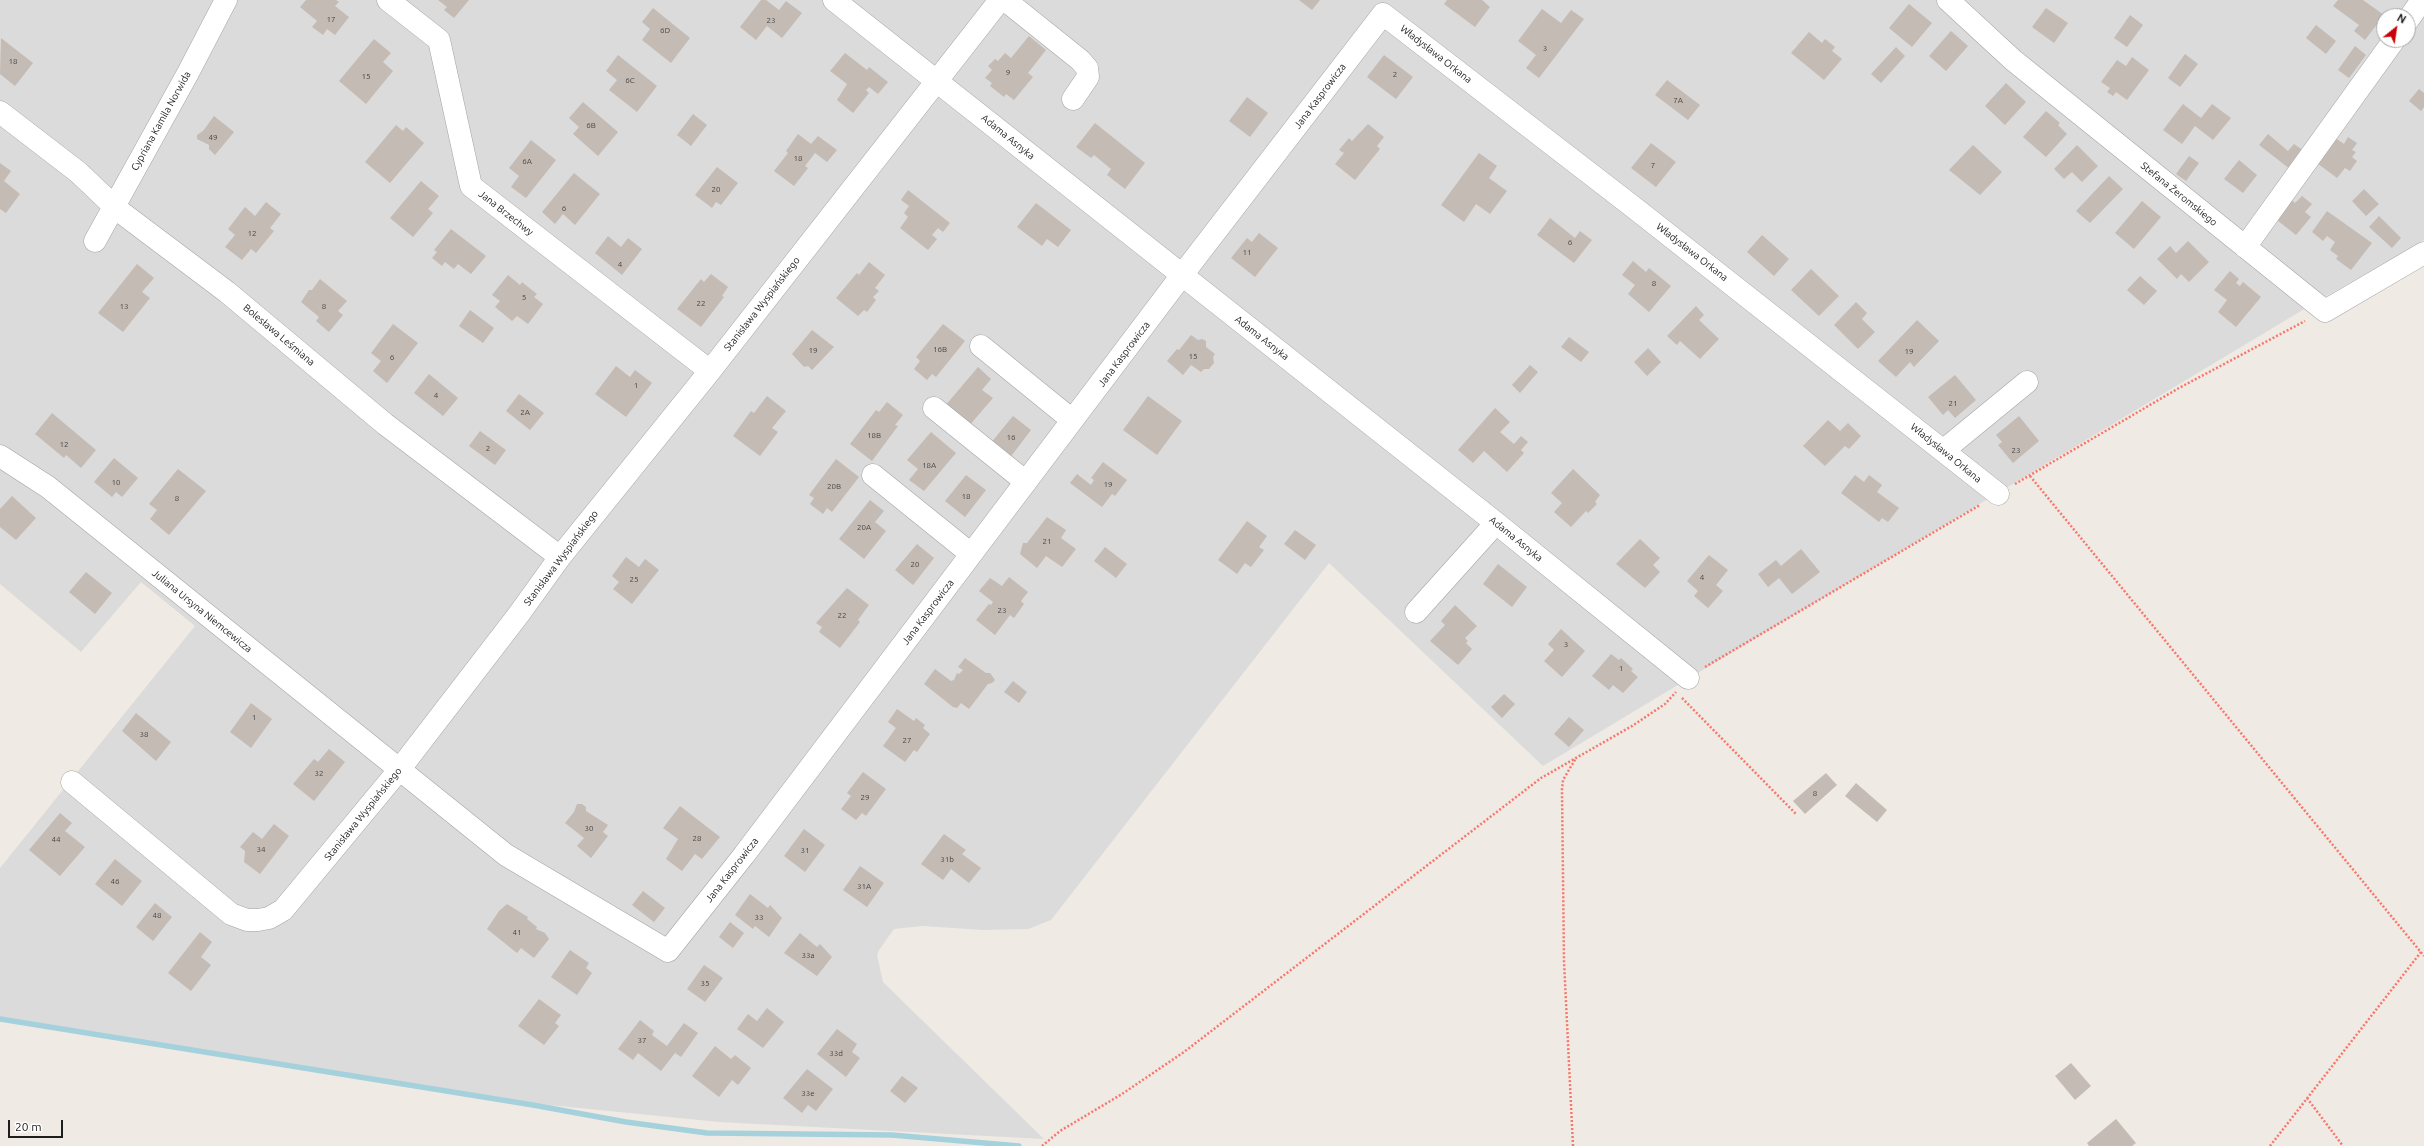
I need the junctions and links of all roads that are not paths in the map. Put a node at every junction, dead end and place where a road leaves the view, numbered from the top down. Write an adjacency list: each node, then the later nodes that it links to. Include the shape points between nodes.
1 (226, 0): 14 (street, Cypriana Kamila Norwida)
2 (388, 0): 20 (street, Jana Brzechwy, via 439,40 471,186)
3 (834, 0): 11 (street, Adama Asnyka)
4 (1000, 0): 11 (street, Stanisława Wyspiańskiego)
5 (1005, 0): 12 (street, via 1087,68 1088,77)
6 (1948, 0): 16 (street, Stefana Żeromskiego, via 2013,60)
7 (2422, 0): 8 (street)
8 (2416, 9)
9 (1383, 14): 18 (street, Jana Kasprowicza); 24 (street, Władysława Orkana)
10 (2388, 48): 16 (street)
11 (938, 81): 18 (street, Adama Asnyka); 20 (street, Stanisława Wyspiańskiego)
12 (1073, 99)
13 (0, 112): 14 (street, Bolesława Leśmiana, via 78,172)
14 (114, 206): 15 (street, Cypriana Kamila Norwida); 31 (street, Bolesława Leśmiana, via 228,292 391,428)
15 (95, 241)
16 (2245, 247): 17 (street, Stefana Żeromskiego, via 2325,310)
17 (2424, 253)
18 (1182, 275): 23 (street, Jana Kasprowicza); 29 (street, Adama Asnyka)
19 (982, 346): 23 (street)
20 (710, 371): 31 (street, Stanisława Wyspiańskiego)
21 (2027, 382): 24 (street)
22 (934, 408): 27 (street)
23 (1072, 420): 27 (street, Jana Kasprowicza)
24 (1944, 450): 28 (street, Władysława Orkana)
25 (0, 456): 34 (street, Juliana Ursyna Niemcewicza, via 48,487)
26 (873, 475): 30 (street)
27 (1026, 482): 30 (street, Jana Kasprowicza)
28 (1998, 494)
29 (1496, 523): 32 (street); 33 (street, Adama Asnyka)
30 (971, 554): 34 (street, Jana Kasprowicza, via 744,855 668,951 506,855)
31 (560, 557): 34 (street, Stanisława Wyspiańskiego)
32 (1416, 612)
33 (1682, 685)
34 (399, 770): 35 (street, Stanisława Wyspiańskiego, via 288,906 274,916 258,920 241,918 226,910)
35 (72, 782)

